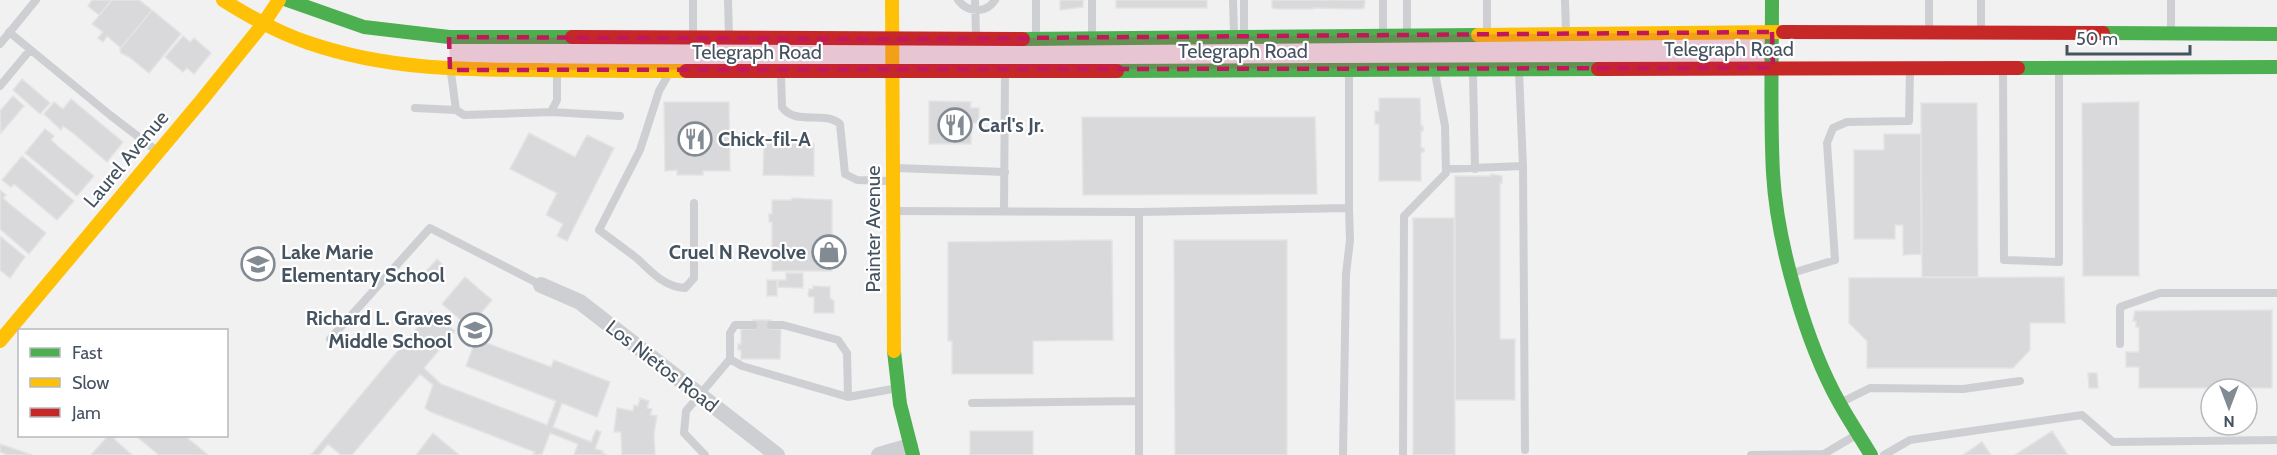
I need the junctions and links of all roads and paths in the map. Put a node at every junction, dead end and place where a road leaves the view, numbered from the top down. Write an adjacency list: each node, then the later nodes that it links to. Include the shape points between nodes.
1 (36, 0): 25 (lane)
2 (223, 0): 24 (main road, Telegraph Road)
3 (279, 0): 24 (main road, Laurel Avenue)
4 (287, 0): 45 (main road, Telegraph Road)
5 (693, 0): 39 (lane)
6 (728, 0): 36 (lane)
7 (892, 0): 40 (main road, Painter Avenue)
8 (958, 0): 23 (lane)
9 (975, 0): 23 (lane)
10 (995, 0): 23 (lane, via 989,7)
11 (1036, 0): 37 (lane)
12 (1092, 0): 38 (lane)
13 (1233, 0): 35 (lane)
14 (1244, 0): 35 (lane)
15 (1383, 0): 33 (lane)
16 (1407, 0): 34 (lane)
17 (1487, 0): 28 (lane)
18 (1565, 0): 29 (lane)
19 (1772, 0): 26 (main road)
20 (1929, 0): 27 (lane)
21 (1981, 0): 30 (lane)
22 (2171, 0): 31 (lane)
23 (976, 11): 41 (lane)
24 (263, 24): 45 (main road, Telegraph Road, via 377,62); 64 (main road, Laurel Avenue)
25 (9, 32): 42 (lane); 43 (lane)
26 (1772, 32): 27 (main road, Telegraph Road); 29 (main road, Telegraph Road); 49 (main road)
27 (1929, 33): 30 (main road, Telegraph Road)
28 (1487, 34): 29 (main road, Telegraph Road); 44 (main road, Telegraph Road)
29 (1566, 34)
30 (1981, 34): 31 (main road, Telegraph Road)
31 (2171, 34): 32 (main road, Telegraph Road)
32 (2277, 34)
33 (1383, 35): 34 (main road, Telegraph Road); 35 (main road, Telegraph Road)
34 (1407, 35): 44 (main road, Telegraph Road)
35 (1239, 36): 38 (main road, Telegraph Road)
36 (730, 38): 39 (main road, Telegraph Road); 40 (main road, Telegraph Road)
37 (1036, 38): 38 (main road, Telegraph Road); 41 (main road, Telegraph Road)
38 (1092, 38)
39 (693, 39): 45 (main road, Telegraph Road); 54 (main road)
40 (892, 39): 41 (main road, Telegraph Road); 58 (main road, Painter Avenue)
41 (976, 39)
42 (0, 44)
43 (30, 50): 59 (lane); 64 (lane)
44 (1435, 52): 52 (main road, Telegraph Road); 53 (main road, Telegraph Road); 66 (lane, via 1445,126)
45 (450, 54): 57 (main road, Telegraph Road); 61 (lane)
46 (2059, 67): 47 (main road, Telegraph Road); 51 (main road, Telegraph Road); 51 (lane, via 2059,262 2004,260)
47 (2277, 67)
48 (1519, 68): 49 (main road, Telegraph Road); 52 (main road, Telegraph Road); 65 (lane)
49 (1773, 68): 50 (main road, Telegraph Road); 75 (main road, via 1773,175)
50 (1910, 68): 51 (main road, Telegraph Road); 75 (lane, via 1909,121 1847,122 1833,128 1827,143 1835,260)
51 (2003, 68)
52 (1473, 69): 67 (lane)
53 (1349, 70): 56 (main road, Telegraph Road); 71 (lane)
54 (670, 71): 55 (main road, Telegraph Road); 57 (main road, Telegraph Road); 70 (lane, via 659,91 640,150 599,230 658,279 685,288 694,278)
55 (781, 71): 58 (main road, Telegraph Road); 69 (lane, via 784,111 795,116 831,118 840,124 845,174 857,180)
56 (1005, 71): 58 (main road, Telegraph Road); 68 (lane)
57 (557, 72): 62 (lane, via 557,100)
58 (892, 72): 69 (main road, Painter Avenue)
59 (0, 86)
60 (416, 108): 61 (lane)
61 (456, 110): 62 (lane, via 464,115)
62 (551, 112): 63 (lane)
63 (620, 116)
64 (157, 152): 81 (main road, Laurel Avenue)
65 (1523, 166): 67 (lane); 93 (lane)
66 (1446, 169): 67 (lane); 100 (lane, via 1404,216)
67 (1475, 169)
68 (1005, 172): 69 (lane); 73 (lane)
69 (892, 174): 72 (main road, Painter Avenue)
70 (694, 203)
71 (1349, 208): 74 (lane); 99 (lane)
72 (892, 211): 73 (lane); 85 (main road, Painter Avenue, via 893,338)
73 (1005, 212): 74 (lane)
74 (1139, 212): 88 (lane)
75 (1791, 273): 90 (main road, via 1817,354)
76 (541, 285): 80 (lane, via 430,228); 86 (street, Los Nietos Road, via 580,302)
77 (2277, 292): 82 (lane, via 2160,293 2120,307)
78 (753, 325): 83 (lane, via 735,325 730,333)
79 (771, 325): 87 (lane, via 838,340 847,353)
80 (330, 339)
81 (0, 342)
82 (2120, 344)
83 (730, 359): 86 (lane); 87 (lane)
84 (2020, 381): 90 (lane, via 1963,389 1870,388)
85 (898, 388): 87 (lane); 94 (main road, Painter Avenue)
86 (698, 394): 95 (lane, via 686,411 684,433); 96 (street, Los Nietos Road)
87 (848, 397)
88 (1139, 401): 89 (lane); 98 (lane)
89 (972, 403)
90 (1839, 403): 91 (main road)
91 (1857, 434): 101 (lane, via 1824,454); 102 (main road)
92 (2277, 440): 103 (lane, via 2113,442 2082,415 1910,440)
93 (1525, 450)
94 (912, 451): 97 (street)
95 (705, 455)
96 (777, 455)
97 (879, 455)
98 (1139, 455)
99 (1343, 455)
100 (1403, 455)
101 (1751, 455)
102 (1871, 455)
103 (1884, 455)

